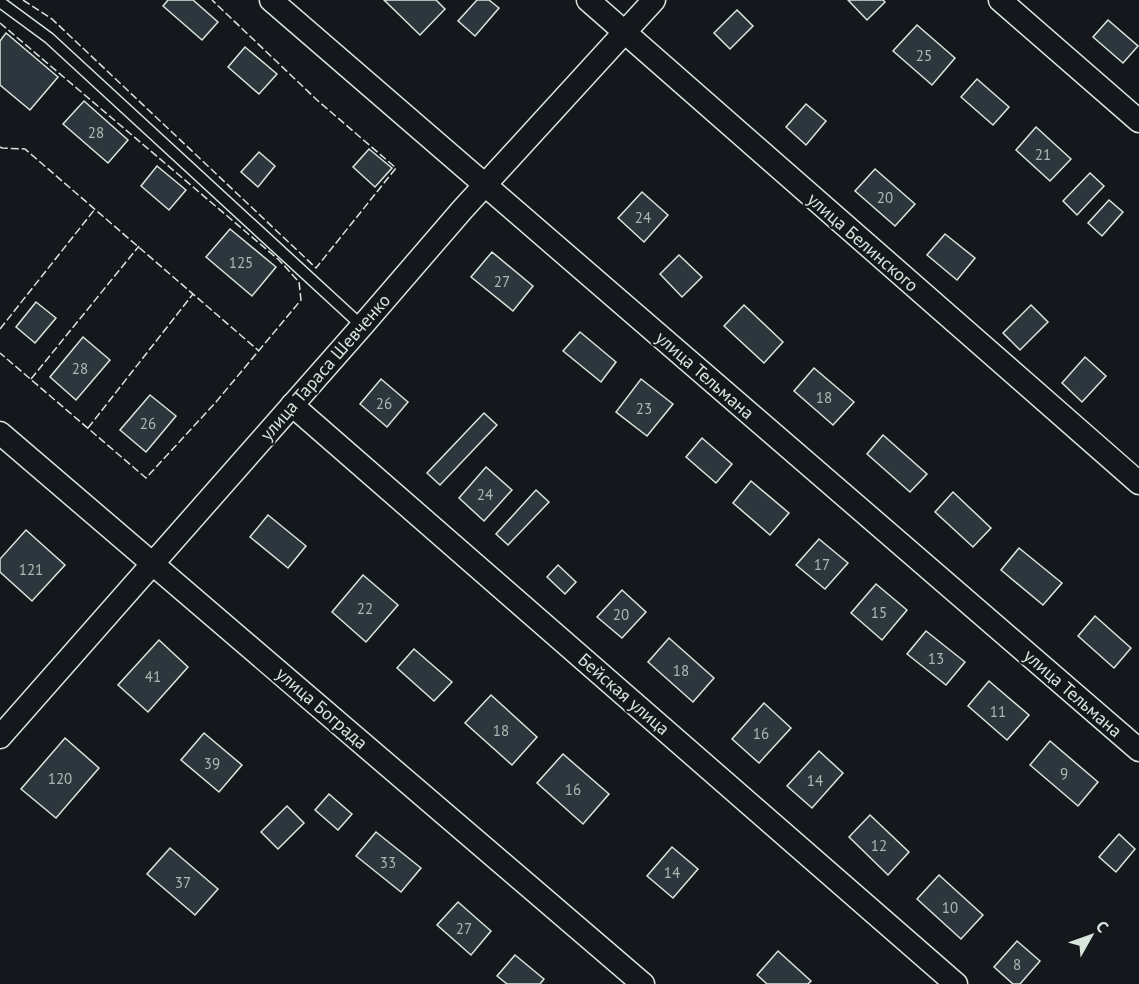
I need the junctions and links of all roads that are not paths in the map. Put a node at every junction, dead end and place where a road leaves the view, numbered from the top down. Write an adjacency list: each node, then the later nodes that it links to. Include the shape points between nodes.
1 (271, 0): 8 (street, улица Тельмана)
2 (588, 0): 6 (street, улица Белинского)
3 (654, 0): 6 (street, улица Тараса Шевченко)
4 (1000, 0): 7 (street)
5 (0, 2): 9 (lane, via 49,38)
6 (625, 33): 8 (street, улица Тараса Шевченко); 12 (street, улица Белинского)
7 (1139, 121)
8 (484, 185): 9 (street, улица Тараса Шевченко); 15 (street, улица Тельмана)
9 (362, 326): 10 (street, улица Тараса Шевченко)
10 (292, 405): 13 (street, улица Тараса Шевченко); 17 (street, Бейская улица)
11 (0, 433): 13 (street, улица Бограда)
12 (1139, 483)
13 (152, 563): 14 (street, улица Тараса Шевченко); 16 (street, улица Бограда)
14 (0, 737)
15 (1139, 750)
16 (643, 984)
17 (956, 984)

